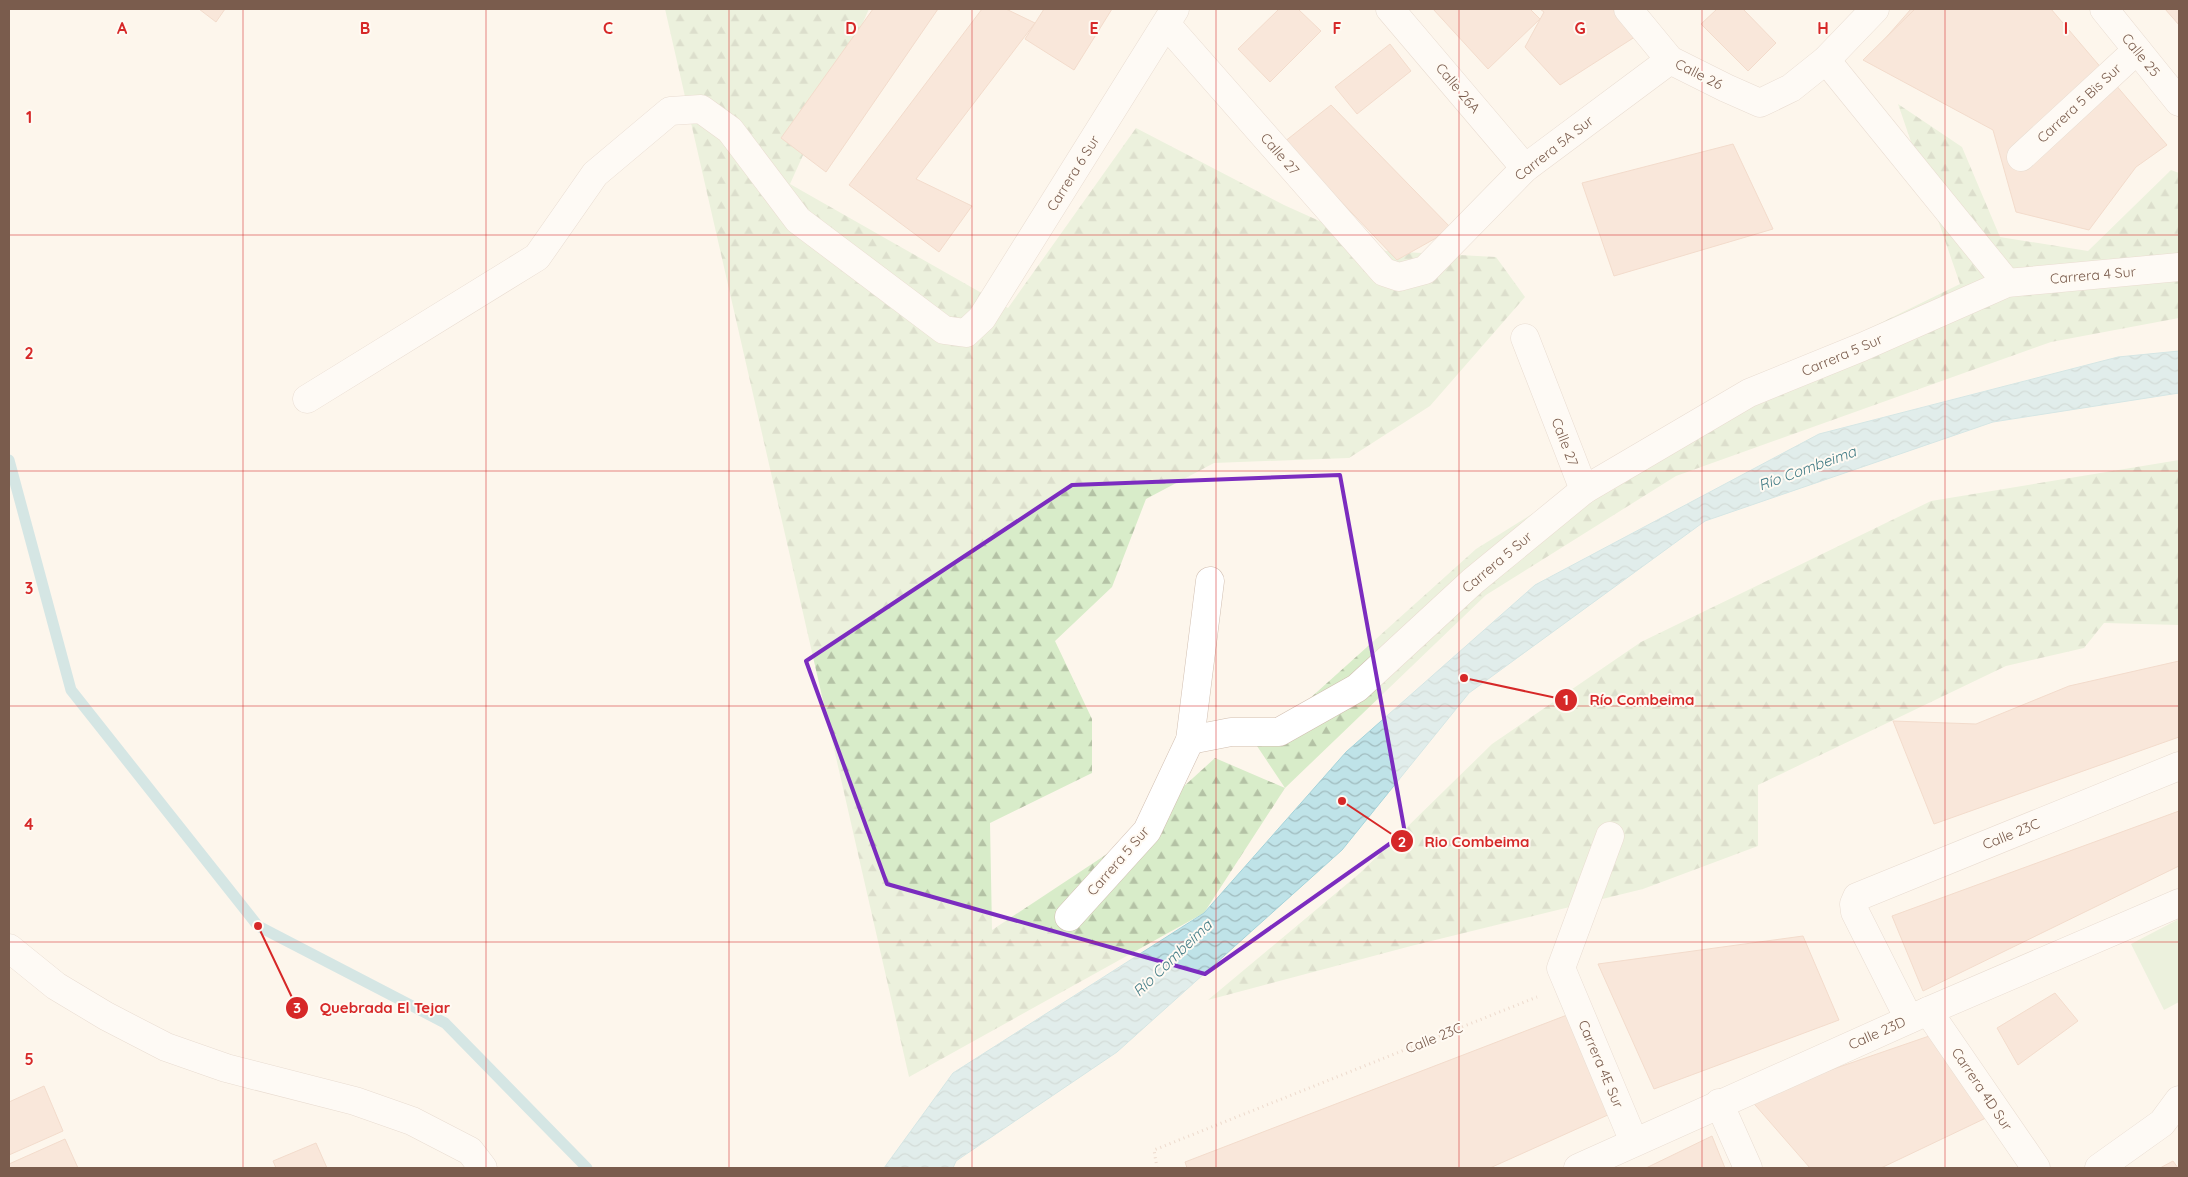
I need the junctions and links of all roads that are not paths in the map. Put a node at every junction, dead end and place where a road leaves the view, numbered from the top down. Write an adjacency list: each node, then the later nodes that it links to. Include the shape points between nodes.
1 (1390, 9): 11 (street, Calle 26A)
2 (1628, 9): 7 (street, Calle 26)
3 (1875, 9): 8 (street)
4 (2104, 9): 6 (street, Calle 25)
5 (1171, 17): 13 (street, Calle 27, via 1384,272); 16 (street, Carrera 6 Sur, via 982,318 966,334 944,330 798,220 730,130 702,109 670,111 595,174 537,257)
6 (2137, 50): 9 (street, Calle 25); 10 (street, Carrera 5 Bis Sur)
7 (1670, 60): 8 (street, Calle 26, via 1760,102 1791,88); 11 (street, Carrera 5A Sur)
8 (1826, 60): 14 (street)
9 (2179, 102)
10 (2021, 157)
11 (1525, 168): 13 (street, Carrera 5A Sur, via 1425,270)
12 (2179, 267): 14 (street, Carrera 4 Sur)
13 (1399, 276)
14 (2007, 283): 17 (street, Carrera 5 Sur, via 1749,393)
15 (1525, 338): 17 (street, Calle 27)
16 (307, 399)
17 (1584, 490): 19 (street, Carrera 5 Sur, via 1473,581 1357,688 1279,732 1232,732)
18 (1210, 581): 19 (street)
19 (1190, 740): 24 (street, Carrera 5 Sur, via 1147,831)
20 (2179, 766): 23 (street, Calle 23C, via 1857,897)
21 (1610, 836): 29 (street, Carrera 4E Sur, via 1561,968)
22 (2179, 903): 26 (street, Calle 23D)
23 (1855, 912): 26 (street, Carrera 4D Sur)
24 (1069, 917)
25 (9, 948): 30 (street, via 56,986 166,1048 226,1068 355,1101 412,1121 470,1150)
26 (1918, 1015): 28 (street, Calle 23D); 33 (street, Carrera 4D Sur)
27 (2179, 1100): 34 (street, via 2162,1124)
28 (1719, 1103): 29 (street, Calle 23D); 32 (street)
29 (1634, 1142): 31 (street, Calle 23D)
30 (483, 1168)
31 (1578, 1168)
32 (1748, 1168)
33 (2036, 1168)
34 (2098, 1168)

